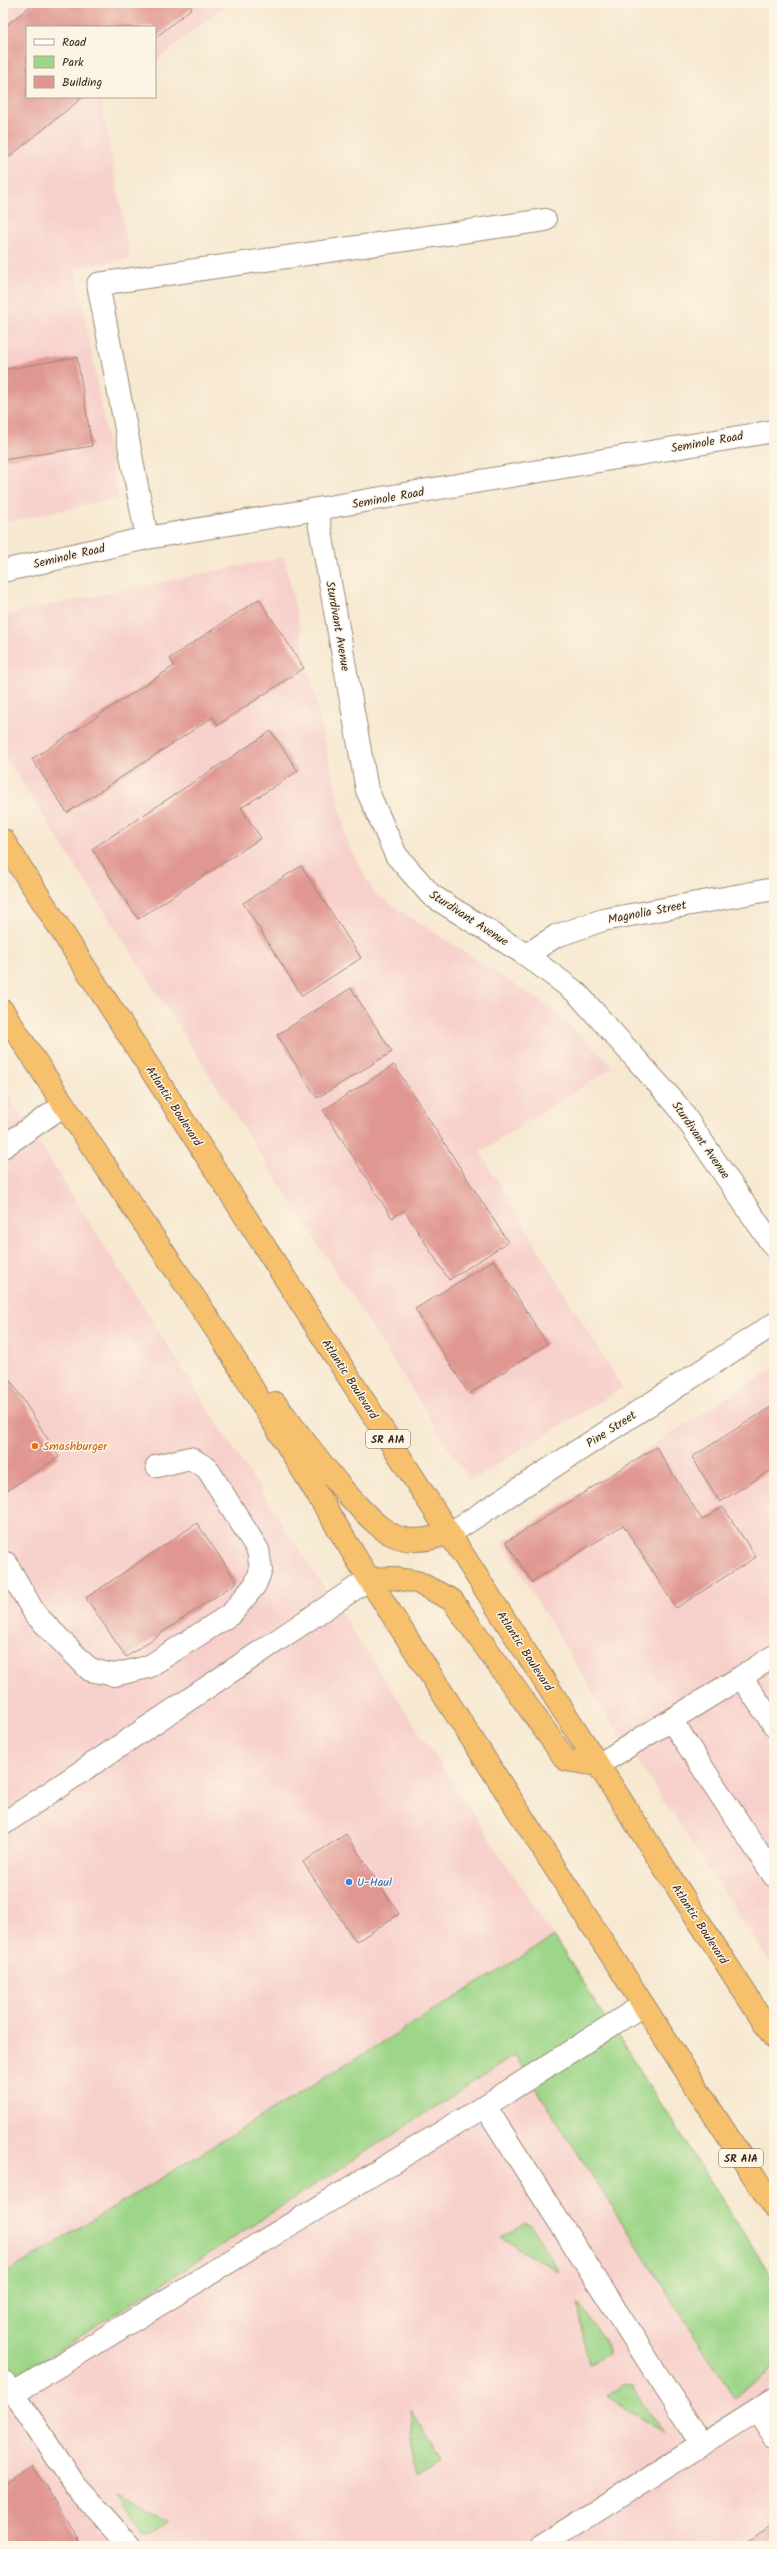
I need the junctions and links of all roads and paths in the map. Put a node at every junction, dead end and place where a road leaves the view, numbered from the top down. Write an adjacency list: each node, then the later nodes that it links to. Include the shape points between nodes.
1 (544, 220): 4 (street, via 98,284)
2 (774, 431): 3 (street, Seminole Road)
3 (317, 510): 4 (street, Seminole Road); 8 (street, Sturdivant Avenue, via 367,790 396,855 431,895)
4 (147, 538): 5 (street, Seminole Road)
5 (3, 571)
6 (3, 840): 16 (highway, Atlantic Boulevard / SR A1A)
7 (774, 889): 8 (street, Magnolia Street, via 603,920 556,936)
8 (526, 955): 12 (street, Sturdivant Avenue, via 577,994 677,1105)
9 (3, 1011): 10 (highway, SR A1A)
10 (64, 1105): 11 (street); 14 (highway, SR A1A)
11 (3, 1147)
12 (774, 1247)
13 (774, 1324): 16 (street, Pine Street)
14 (221, 1337): 16 (highway, via 366,1515 392,1535 420,1542); 18 (highway, SR A1A)
15 (157, 1466): 17 (street, via 190,1458 207,1468 258,1550 261,1570 256,1585 225,1618 148,1667 114,1675 90,1670 36,1614)
16 (449, 1534): 23 (highway, Atlantic Boulevard / SR A1A)
17 (6, 1563)
18 (369, 1579): 23 (highway, via 392,1578 417,1582 452,1600 566,1760); 24 (street); 26 (highway, SR A1A)
19 (774, 1656): 20 (street)
20 (741, 1676): 21 (street); 22 (street)
21 (671, 1720): 23 (street); 25 (street)
22 (774, 1725)
23 (598, 1765): 27 (highway, Atlantic Boulevard / SR A1A)
24 (6, 1815)
25 (774, 1876)
26 (642, 2005): 28 (street); 29 (highway, SR A1A)
27 (774, 2038)
28 (485, 2106): 30 (street); 33 (street)
29 (774, 2208)
30 (8, 2387): 34 (street, via 75,2485)
31 (766, 2405): 32 (street); 33 (street)
32 (774, 2436)
33 (702, 2445): 35 (street)
34 (130, 2546)
35 (541, 2546)

